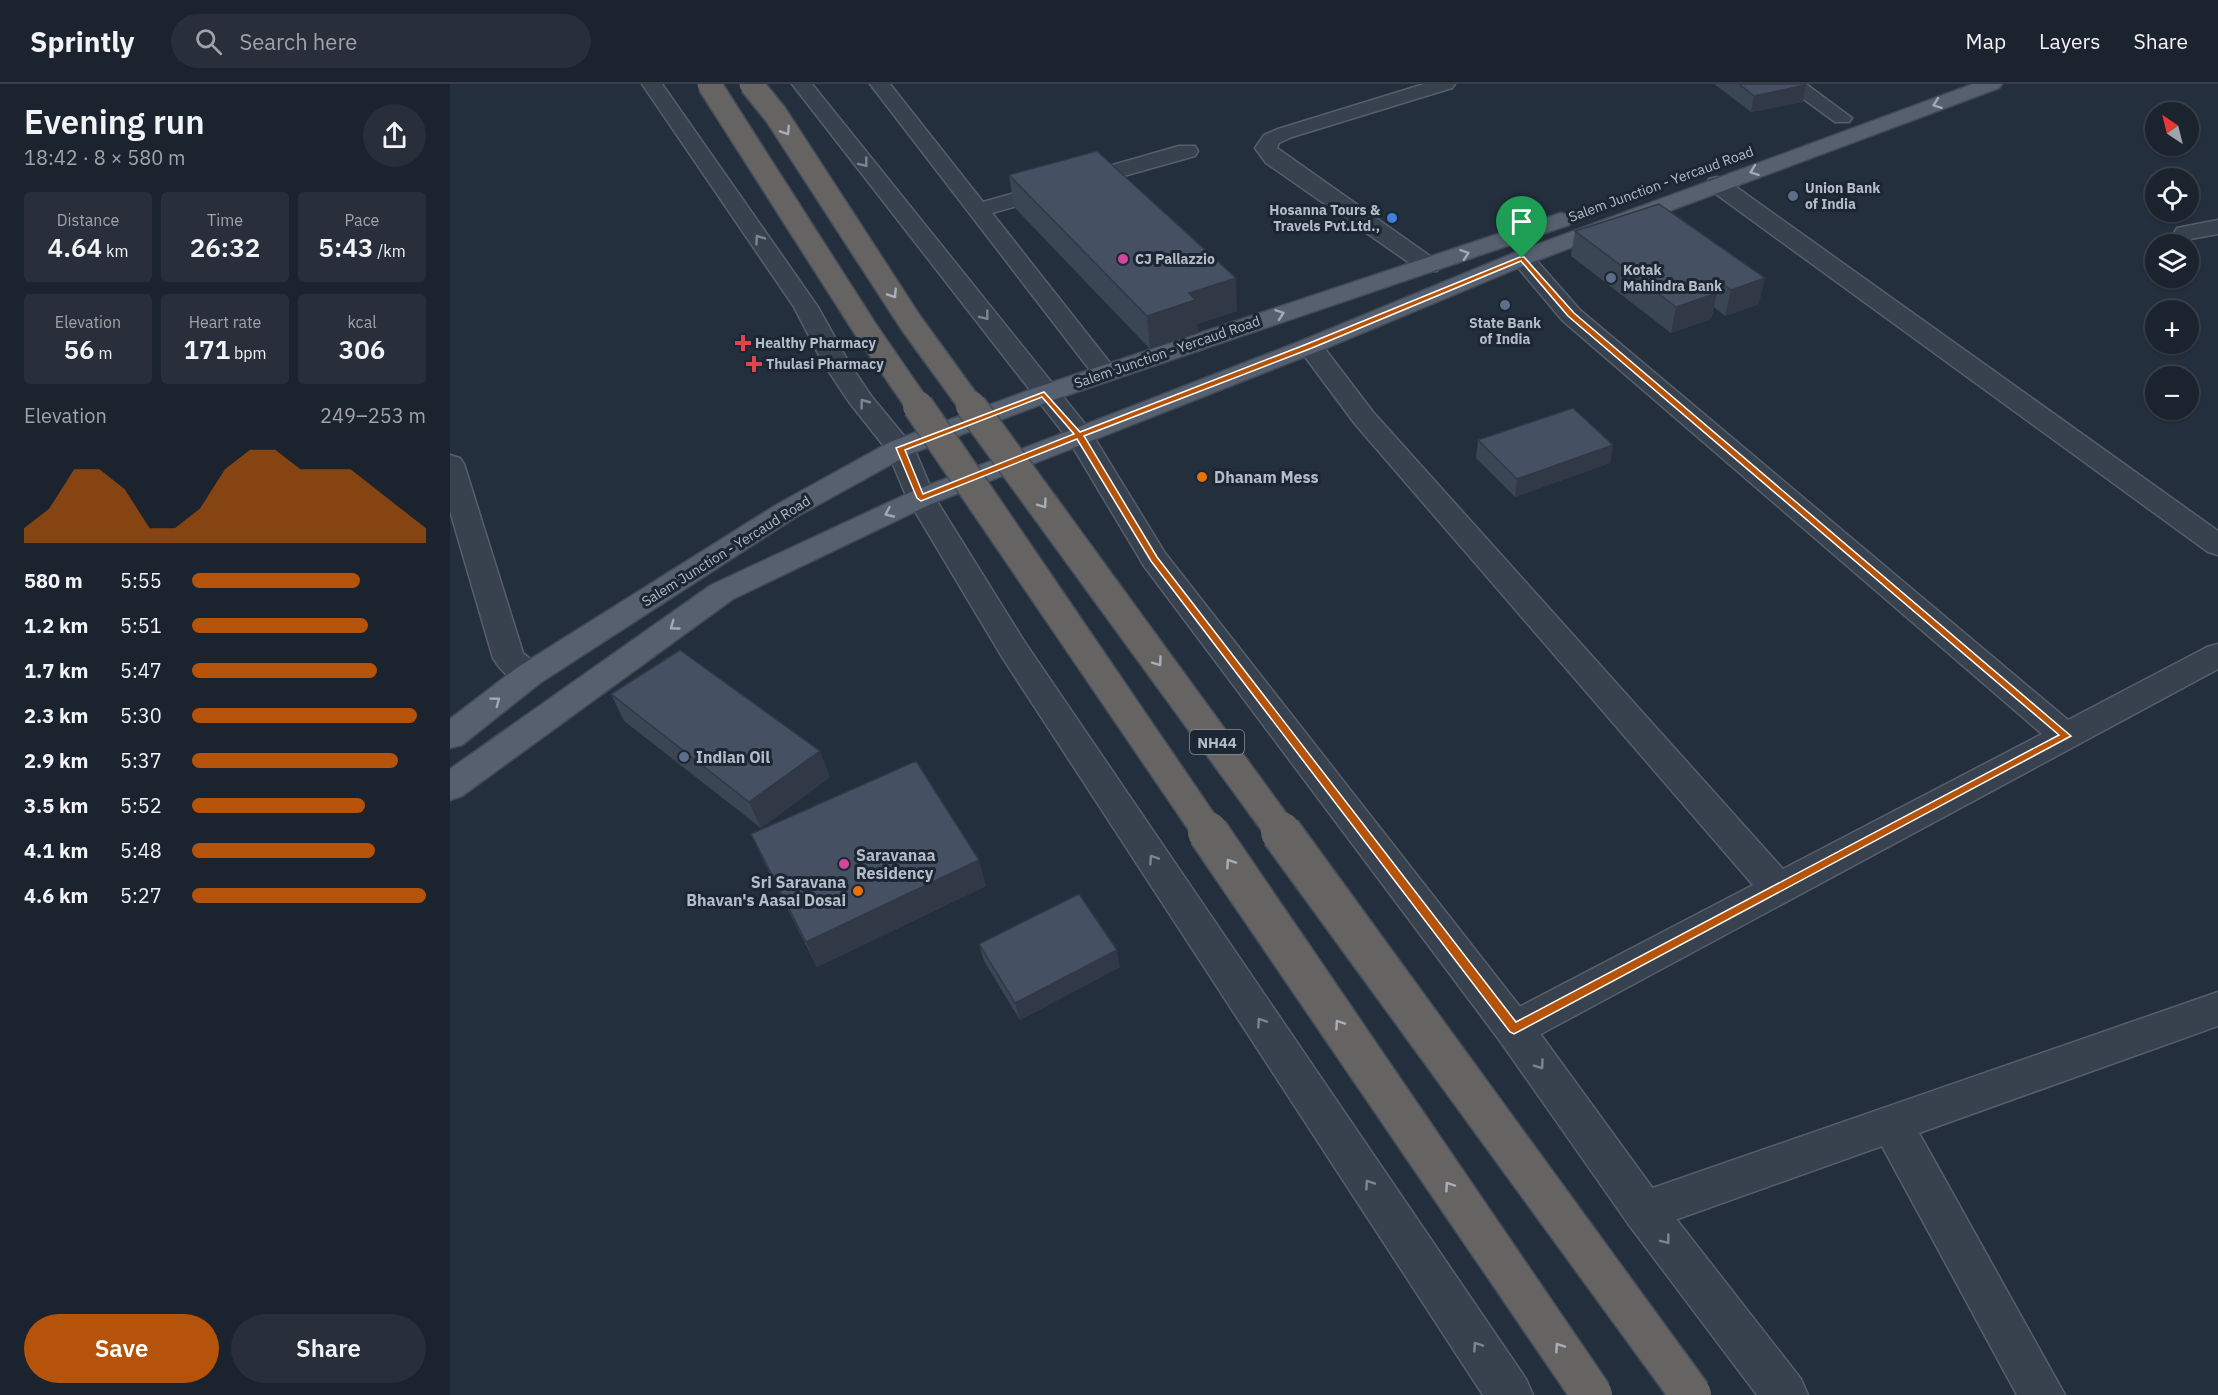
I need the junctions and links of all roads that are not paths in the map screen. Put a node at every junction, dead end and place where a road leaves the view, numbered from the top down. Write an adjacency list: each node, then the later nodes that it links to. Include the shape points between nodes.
1 (652, 84): 23 (street, one-way to 1, via 836,363 806,307)
2 (709, 84): 38 (highway, one-way to 2, bridge, via 866,330)
3 (751, 84): 39 (highway, NH44, one-way to 39, bridge, via 776,115 911,323)
4 (802, 84): 21 (street, one-way to 21)
5 (880, 84): 14 (street)
6 (1445, 84): 10 (street)
7 (1793, 84): 11 (street)
8 (1941, 84): 11 (main road, Salem Junction - Yercaud Road)
9 (1992, 84): 13 (main road, one-way to 13)
10 (1412, 88): 18 (street, via 1285,133 1271,139 1266,148 1274,158)
11 (1842, 118): 18 (main road, Salem Junction - Yercaud Road, one-way to 11)
12 (1187, 151): 14 (street)
13 (1717, 184): 17 (main road); 26 (street)
14 (978, 210): 20 (street)
15 (2218, 227): 16 (street)
16 (2185, 233)
17 (1522, 258): 19 (main road); 30 (street, via 1571,315)
18 (1429, 267): 20 (main road, Salem Junction - Yercaud Road, one-way to 18)
19 (1310, 346): 22 (main road); 32 (street, via 1364,418)
20 (1105, 373): 21 (main road, Salem Junction - Yercaud Road)
21 (1044, 394): 22 (street); 23 (main road, Salem Junction - Yercaud Road)
22 (1079, 435): 25 (main road); 34 (street, via 1154,559)
23 (900, 448): 25 (street); 28 (main road, Salem Junction - Yercaud Road, via 786,511)
24 (450, 464): 28 (street, via 509,658)
25 (921, 498): 31 (main road, one-way to 31, via 722,592); 37 (street, one-way to 25, via 1013,649)
26 (2218, 545)
27 (2218, 655): 30 (street)
28 (530, 675): 29 (main road, Salem Junction - Yercaud Road, one-way to 28)
29 (450, 736)
30 (2066, 736): 32 (street)
31 (450, 787)
32 (1778, 888): 34 (street)
33 (2218, 1009): 35 (street)
34 (1514, 1029): 36 (street, one-way to 36)
35 (1892, 1124): 36 (street); 41 (street)
36 (1644, 1211): 40 (street, one-way to 40)
37 (1510, 1395)
38 (1592, 1395)
39 (1691, 1395)
40 (1785, 1395)
41 (2042, 1395)

